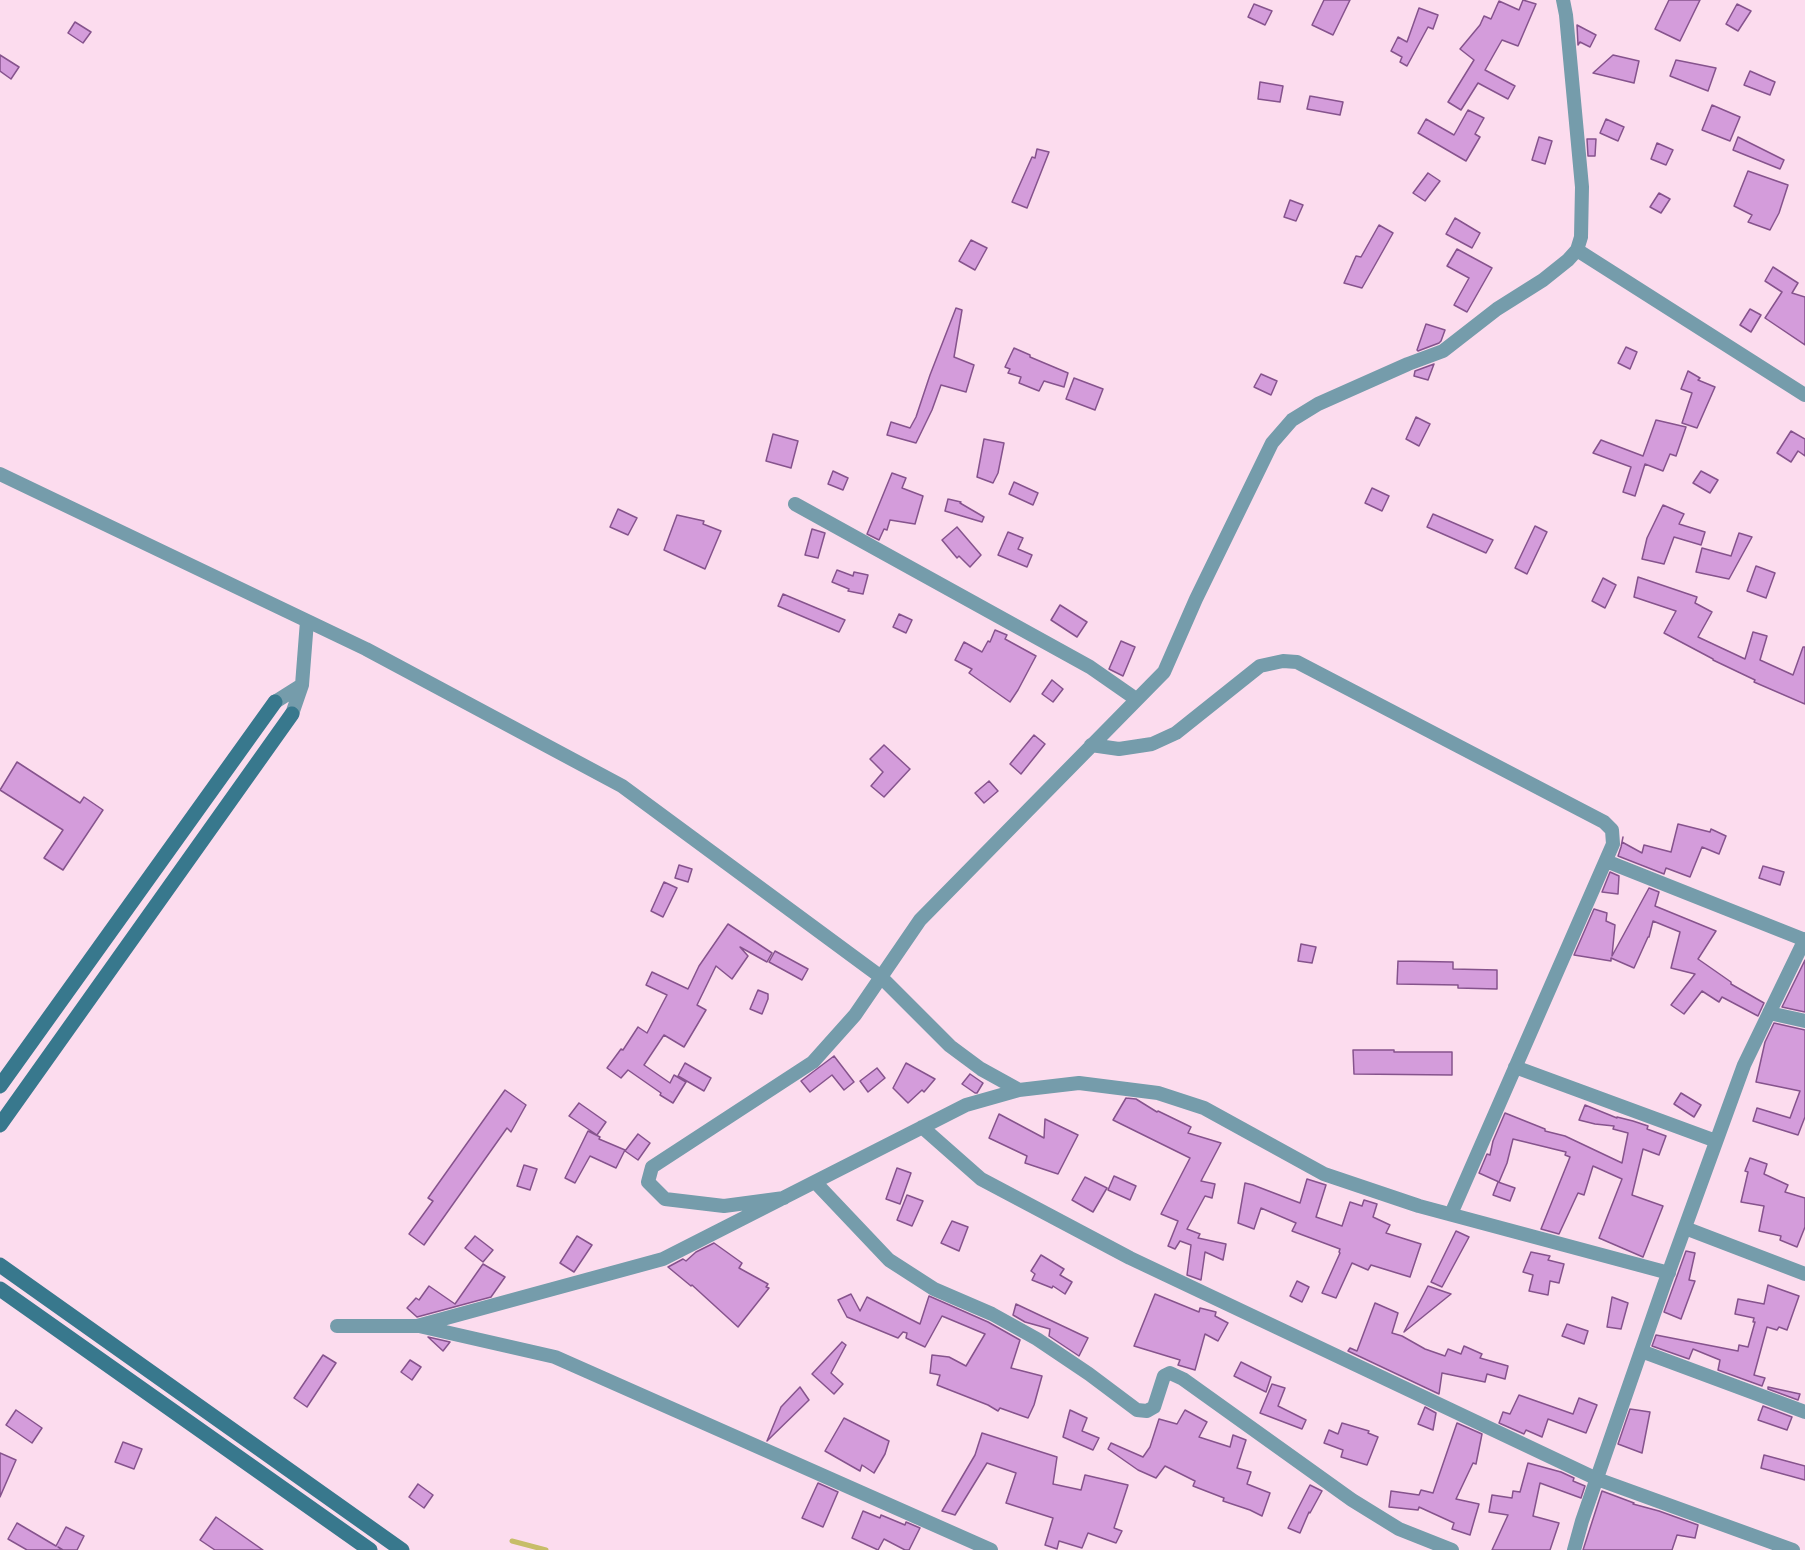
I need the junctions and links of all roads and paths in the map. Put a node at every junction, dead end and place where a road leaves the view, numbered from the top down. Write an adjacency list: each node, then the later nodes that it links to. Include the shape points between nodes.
1 (1563, 0): 2 (street, via 1582,188)
2 (1577, 250): 3 (street); 8 (street, via 1543,280 1443,351 1318,404 1292,420 1272,443 1164,672)
3 (1805, 394)
4 (0, 474): 6 (street)
5 (795, 504): 8 (street, via 1090,668)
6 (307, 621): 7 (street); 14 (street, via 622,786)
7 (302, 685): 9 (street); 10 (street)
8 (1136, 699): 11 (street)
9 (275, 702): 18 (street)
10 (292, 714): 20 (street)
11 (1091, 745): 12 (street, via 1119,749 1152,744 1176,733 1260,666 1297,662 1604,822 1612,830 1613,844); 14 (street, via 920,920)
12 (1606, 861): 13 (street); 17 (street)
13 (1805, 939): 15 (street)
14 (882, 976): 19 (street, via 950,1046); 24 (street, via 855,1015 813,1062 652,1167 648,1182 665,1199 724,1206)
15 (1769, 1012): 16 (street); 22 (street)
16 (1805, 1021)
17 (1515, 1067): 22 (street); 25 (street)
18 (0, 1086)
19 (1019, 1090): 21 (street, via 966,1105); 25 (street, via 1079,1083 1158,1093 1204,1108 1324,1174)
20 (0, 1125)
21 (922, 1127): 23 (street); 35 (street, via 981,1179 1130,1258)
22 (1716, 1141): 26 (street)
23 (815, 1182): 24 (street); 39 (street, via 889,1260 934,1289 1037,1339 1137,1410 1154,1407 1164,1376 1170,1373 1184,1379 1352,1500 1399,1529)
24 (784, 1198): 32 (street, via 663,1259)
25 (1451, 1214): 28 (street)
26 (1685, 1228): 28 (street); 29 (street)
27 (0, 1265): 37 (street)
28 (1669, 1273): 33 (street)
29 (1805, 1274)
30 (0, 1289): 36 (street)
31 (337, 1326): 32 (street)
32 (417, 1326): 38 (street, via 555,1357)
33 (1641, 1351): 34 (street); 35 (street)
34 (1805, 1412)
35 (1597, 1479): 40 (street); 41 (street)
36 (370, 1550)
37 (402, 1550)
38 (991, 1550)
39 (1452, 1550)
40 (1574, 1550)
41 (1792, 1550)

